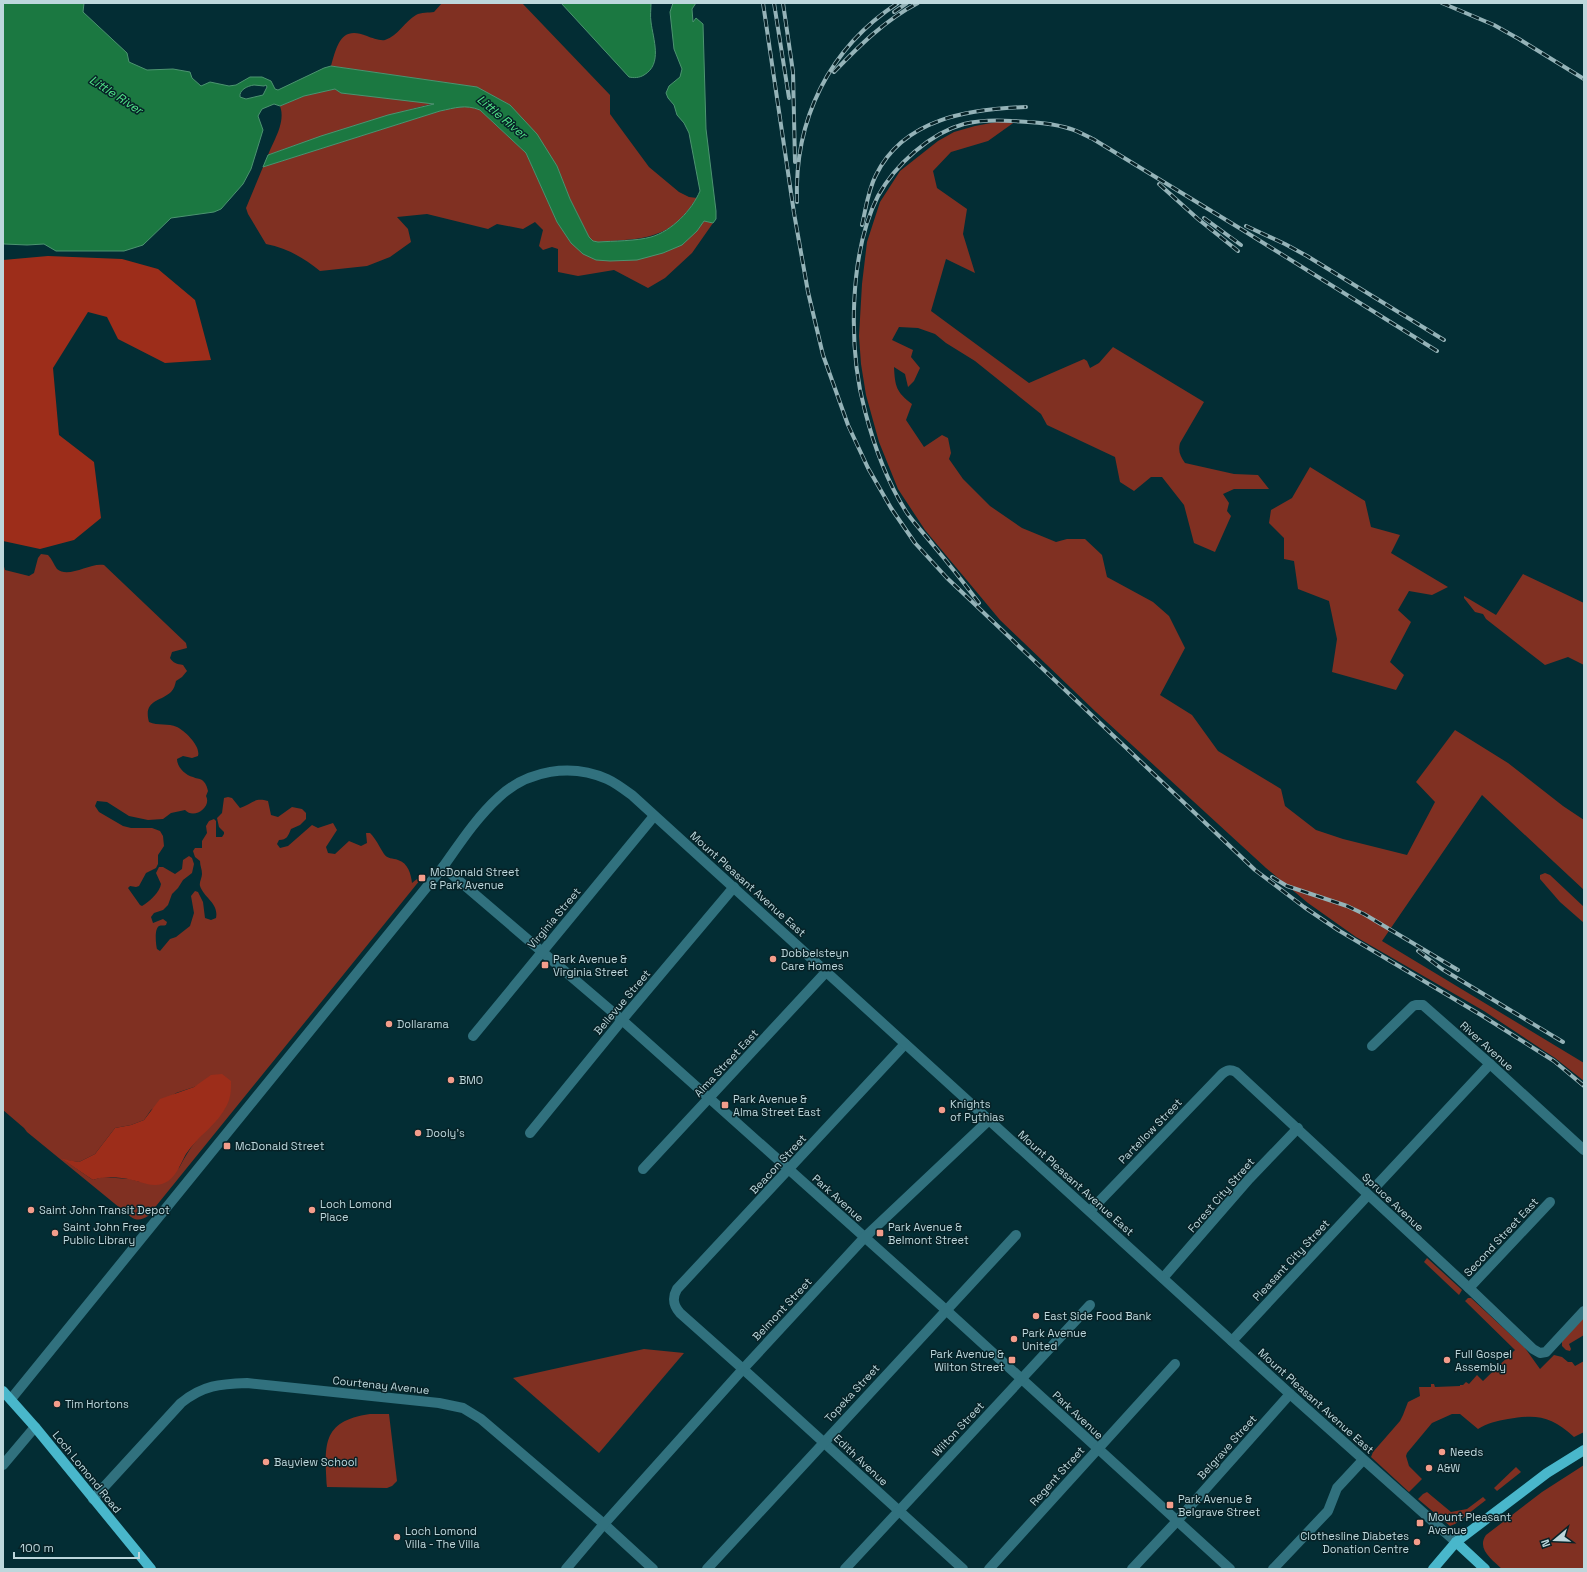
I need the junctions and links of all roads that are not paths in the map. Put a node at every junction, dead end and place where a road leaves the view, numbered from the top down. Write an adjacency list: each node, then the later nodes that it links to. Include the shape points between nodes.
1 (654, 816): 2 (street, Mount Pleasant Avenue East, via 633,796 608,779 585,772 558,770 544,773 530,778 499,797); 3 (street, Mount Pleasant Avenue East); 4 (street, Virginia Street)
2 (443, 867): 4 (street, Park Avenue); 37 (street)
3 (734, 887): 5 (street, Mount Pleasant Avenue East); 6 (street, Bellevue Street)
4 (543, 951): 6 (street, Park Avenue); 7 (street, Virginia Street)
5 (826, 972): 8 (street, Mount Pleasant Avenue East); 12 (street, Alma Street East)
6 (622, 1020): 12 (street, Park Avenue); 15 (street, Bellevue Street)
7 (473, 1036)
8 (905, 1044): 13 (street, Mount Pleasant Avenue East); 18 (street, Beacon Street)
9 (1372, 1046): 10 (street, River Avenue, via 1413,1006 1420,1004)
10 (1490, 1064): 16 (street, River Avenue); 19 (street)
11 (1230, 1070): 14 (street, Spruce Avenue, via 1236,1072); 22 (street, Partellow Street, via 1222,1074)
12 (709, 1099): 17 (street, Alma Street East); 18 (street, Park Avenue)
13 (989, 1120): 22 (street, Mount Pleasant Avenue East); 24 (street, Belmont Street)
14 (1298, 1128): 20 (street, Spruce Avenue); 25 (street, Forest City Street, via 1249,1179)
15 (530, 1132)
16 (1584, 1150)
17 (643, 1169)
18 (788, 1170): 24 (street, Park Avenue); 27 (street, Beacon Street, via 677,1289)
19 (1378, 1184)
20 (1368, 1195): 26 (street, Spruce Avenue); 31 (street, Pleasant City Street)
21 (1550, 1202): 26 (street, Second Street East)
22 (1090, 1211): 25 (street, Mount Pleasant Avenue East)
23 (1016, 1235): 29 (street, Topeka Street)
24 (864, 1238): 29 (street, Park Avenue); 33 (street, Belmont Street)
25 (1163, 1278): 31 (street, Mount Pleasant Avenue East)
26 (1469, 1288): 30 (street, Spruce Avenue, via 1540,1353 1546,1352)
27 (673, 1302): 33 (street, Edith Avenue, via 680,1313)
28 (1090, 1305): 34 (street, Wilton Street)
29 (946, 1310): 34 (street, Park Avenue); 39 (street, Topeka Street)
30 (1584, 1312)
31 (1232, 1341): 36 (street, Mount Pleasant Avenue East)
32 (1175, 1364): 40 (street, Regent Street)
33 (743, 1368): 39 (street, Edith Avenue); 47 (street, Belmont Street)
34 (1021, 1378): 40 (street, Park Avenue); 45 (street, Wilton Street)
35 (3, 1391): 37 (main road, Loch Lomond Road)
36 (1290, 1394): 42 (street, Mount Pleasant Avenue East); 46 (street, Belgrave Street)
37 (11, 1399): 38 (main road, Loch Lomond Road)
38 (35, 1427): 43 (street); 44 (main road, Loch Lomond Road)
39 (824, 1442): 45 (street, Edith Avenue); 52 (street, Topeka Street)
40 (1098, 1450): 46 (street, Park Avenue); 55 (street, Regent Street)
41 (1584, 1450): 48 (main road, via 1548,1473)
42 (1363, 1460): 48 (street, Mount Pleasant Avenue East); 58 (street, via 1338,1488 1328,1511)
43 (3, 1465)
44 (93, 1499): 47 (street, Courtenay Avenue, via 172,1412 190,1396 220,1384 247,1383 439,1403 463,1408 492,1427); 49 (main road, Loch Lomond Road)
45 (899, 1511): 53 (street, Wilton Street); 54 (street, Edith Avenue)
46 (1177, 1521): 56 (street, Belgrave Street); 57 (street, Park Avenue)
47 (604, 1524): 50 (street, Belmont Street); 51 (street, Courtenay Avenue)
48 (1456, 1542): 59 (main road); 60 (main road)
49 (151, 1569)
50 (566, 1569)
51 (653, 1569)
52 (707, 1569)
53 (845, 1569)
54 (963, 1569)
55 (989, 1569)
56 (1132, 1569)
57 (1230, 1569)
58 (1273, 1569)
59 (1433, 1569)
60 (1484, 1569)

